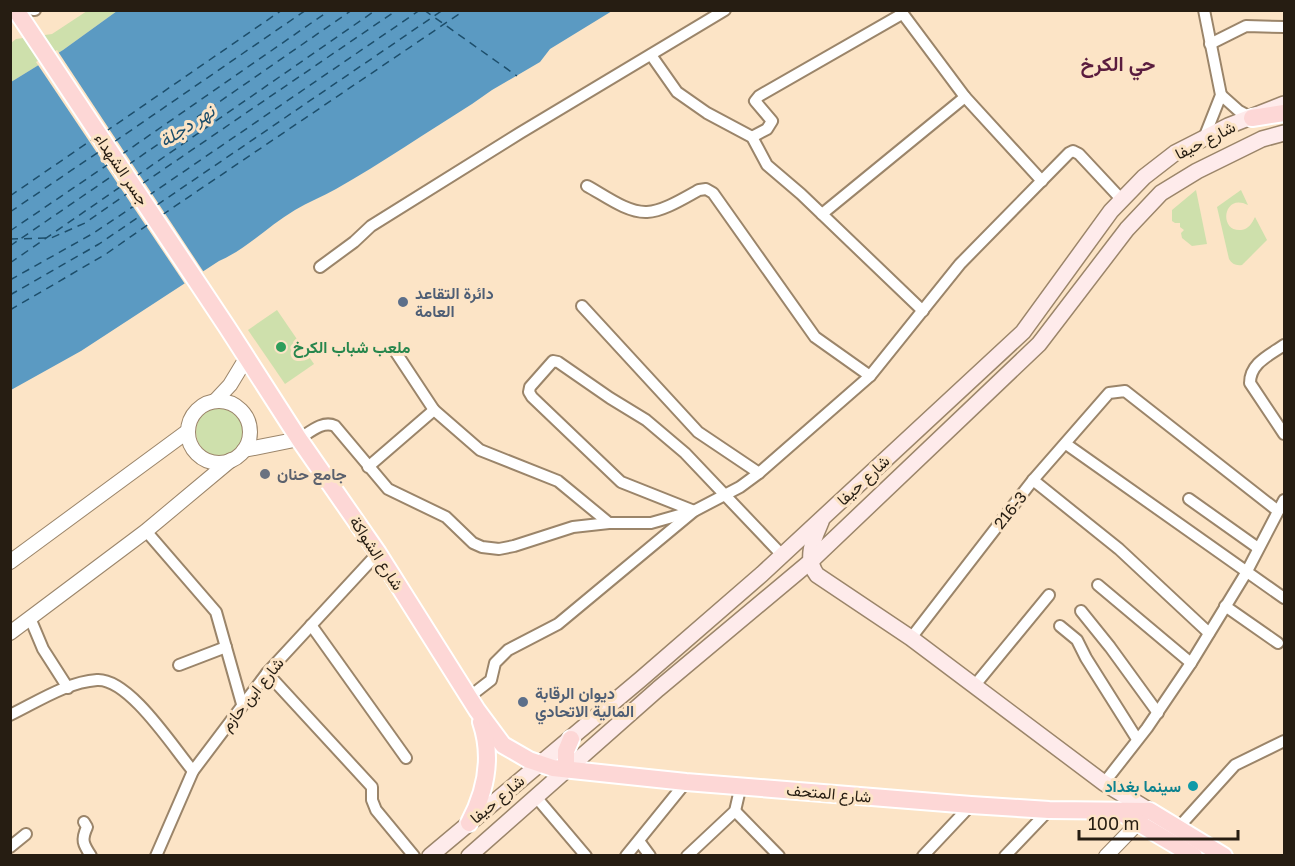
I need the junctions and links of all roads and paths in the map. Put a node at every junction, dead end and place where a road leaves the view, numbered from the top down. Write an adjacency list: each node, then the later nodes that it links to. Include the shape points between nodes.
1 (16, 10): 23 (main road, جسر الشهداء)
2 (725, 10): 7 (street)
3 (1204, 10): 6 (street)
4 (901, 12): 9 (street); 14 (street, via 759,96 757,105 772,121 767,129)
5 (1284, 27): 6 (street, via 1246,26)
6 (1210, 44): 8 (street)
7 (651, 56): 14 (street, via 677,92); 20 (street, via 371,226)
8 (1221, 95): 12 (street); 15 (street)
9 (965, 97): 16 (street); 19 (street)
10 (1284, 104): 12 (main road, شارع حيفا)
11 (1284, 113): 12 (main road)
12 (1252, 118): 15 (main road, شارع حيفا)
13 (1284, 133): 50 (main road, شارع حيفا, via 1197,171 1161,193 1126,229 1039,344)
14 (752, 136): 19 (street, via 767,165)
15 (1204, 138): 18 (main road, شارع حيفا, via 1175,153)
16 (1042, 182): 18 (street, via 1073,151); 22 (street, via 960,264)
17 (587, 186): 27 (street, via 618,203 648,212 706,189 815,337)
18 (1122, 200): 44 (main road, شارع حيفا, via 1023,332)
19 (822, 214): 22 (street)
20 (320, 267)
21 (582, 306): 37 (street, via 698,432)
22 (923, 311): 27 (street)
23 (227, 327): 26 (main road, شارع الشواكة)
24 (1284, 345): 31 (street, via 1253,368 1250,383)
25 (395, 351): 29 (street)
26 (247, 357): 28 (street); 32 (main road, شارع الشواكة)
27 (870, 376): 37 (street)
28 (215, 401): 30 (street, via 196,411); 34 (street, via 237,407 245,416 249,439)
29 (434, 410): 36 (street); 45 (street, via 480,450 558,481)
30 (188, 431): 35 (street, via 189,442 202,458 221,463); 51 (street)
31 (1284, 434)
32 (299, 438): 34 (street); 36 (street, via 329,423); 48 (main road, شارع الشواكة)
33 (1066, 444): 38 (street, 216-3); 43 (street, 216-3, via 1108,393 1125,391); 52 (street)
34 (244, 450): 35 (street)
35 (231, 460): 46 (street)
36 (368, 466): 45 (street, via 388,489 446,516 482,547 499,549 573,527)
37 (759, 473): 39 (street)
38 (1033, 480): 65 (street, via 1119,549); 66 (street, 216-3)
39 (725, 495): 42 (street); 42 (street, via 646,420 558,362 549,364 530,387 532,397 621,482); 49 (street)
40 (1189, 500): 47 (street)
41 (1284, 500): 43 (street)
42 (694, 511): 45 (street, via 651,523); 75 (street, via 558,624 499,657 491,680)
43 (1278, 512): 47 (street)
44 (824, 517): 49 (main road, شارع حيفا); 50 (main road, via 812,544)
45 (609, 523)
46 (146, 531): 61 (street); 68 (street, via 216,612)
47 (1258, 548): 52 (street)
48 (378, 553): 62 (street, شارع ابن حازم); 75 (main road, شارع الشواكة)
49 (782, 555): 53 (main road, شارع حيفا)
50 (811, 561): 54 (main road, شارع حيفا); 56 (main road, شارع المتحف, via 817,575)
51 (10, 562)
52 (1246, 573): 58 (street); 59 (street)
53 (762, 574): 54 (main road); 78 (main road, شارع حيفا)
54 (790, 578): 56 (main road); 83 (main road, شارع حيفا)
55 (1098, 585): 69 (street)
56 (839, 591): 66 (main road, شارع المتحف)
57 (1049, 595): 72 (street)
58 (1284, 598)
59 (1225, 606): 65 (street); 67 (street)
60 (1081, 611): 76 (street)
61 (30, 618): 64 (street); 73 (street, via 43,649)
62 (311, 625): 71 (street, شارع ابن حازم); 81 (street)
63 (1060, 626): 79 (street, via 1077,640)
64 (10, 633)
65 (1209, 633): 69 (street)
66 (911, 638): 72 (main road, شارع المتحف)
67 (1278, 644)
68 (226, 647): 70 (street); 74 (street)
69 (1191, 663): 76 (street)
70 (179, 665)
71 (267, 674): 74 (street, شارع ابن حازم); 102 (street, via 372,787 376,810)
72 (975, 685): 86 (main road, شارع المتحف)
73 (68, 688): 77 (street); 84 (street, via 97,680 119,686 140,705)
74 (242, 704): 84 (street, شارع ابن حازم)
75 (473, 704): 82 (main road, شارع الشواكة, via 503,746); 95 (main road, via 486,744 486,779)
76 (1158, 712): 79 (street)
77 (10, 715)
78 (571, 739): 82 (main road, شارع حيفا); 83 (main road)
79 (1137, 740): 86 (street)
80 (1284, 741): 96 (street, via 1234,765)
81 (406, 758)
82 (535, 767): 83 (main road, شارع المتحف); 88 (main road, via 547,780); 95 (main road, شارع حيفا)
83 (566, 769): 85 (main road, شارع المتحف); 88 (main road, شارع حيفا)
84 (193, 771): 101 (street, شارع ابن حازم)
85 (686, 782): 87 (main road, شارع المتحف); 98 (street)
86 (1107, 784): 92 (main road); 93 (main road, شارع المتحف)
87 (741, 786): 89 (main road, شارع المتحف); 91 (street)
88 (541, 792): 104 (main road, شارع حيفا); 105 (street)
89 (971, 805): 90 (main road, شارع المتحف); 110 (street)
90 (1049, 810): 92 (main road, شارع المتحف); 111 (street)
91 (735, 811): 108 (street); 109 (street)
92 (1120, 812): 93 (main road, شارع المتحف)
93 (1144, 817): 96 (main road, شارع المتحف); 112 (street); 113 (main road, شارع المتحف)
94 (84, 822): 100 (street, via 87,827 83,844)
95 (469, 823): 103 (main road, شارع حيفا)
96 (1178, 828): 114 (main road, شارع المتحف)
97 (26, 834): 99 (street)
98 (639, 841): 106 (street); 107 (street)
99 (10, 847)
100 (91, 855)
101 (156, 855)
102 (414, 855)
103 (430, 855)
104 (469, 855)
105 (586, 855)
106 (626, 855)
107 (650, 855)
108 (687, 855)
109 (778, 855)
110 (923, 855)
111 (1005, 855)
112 (1106, 855)
113 (1194, 855)
114 (1224, 855)

